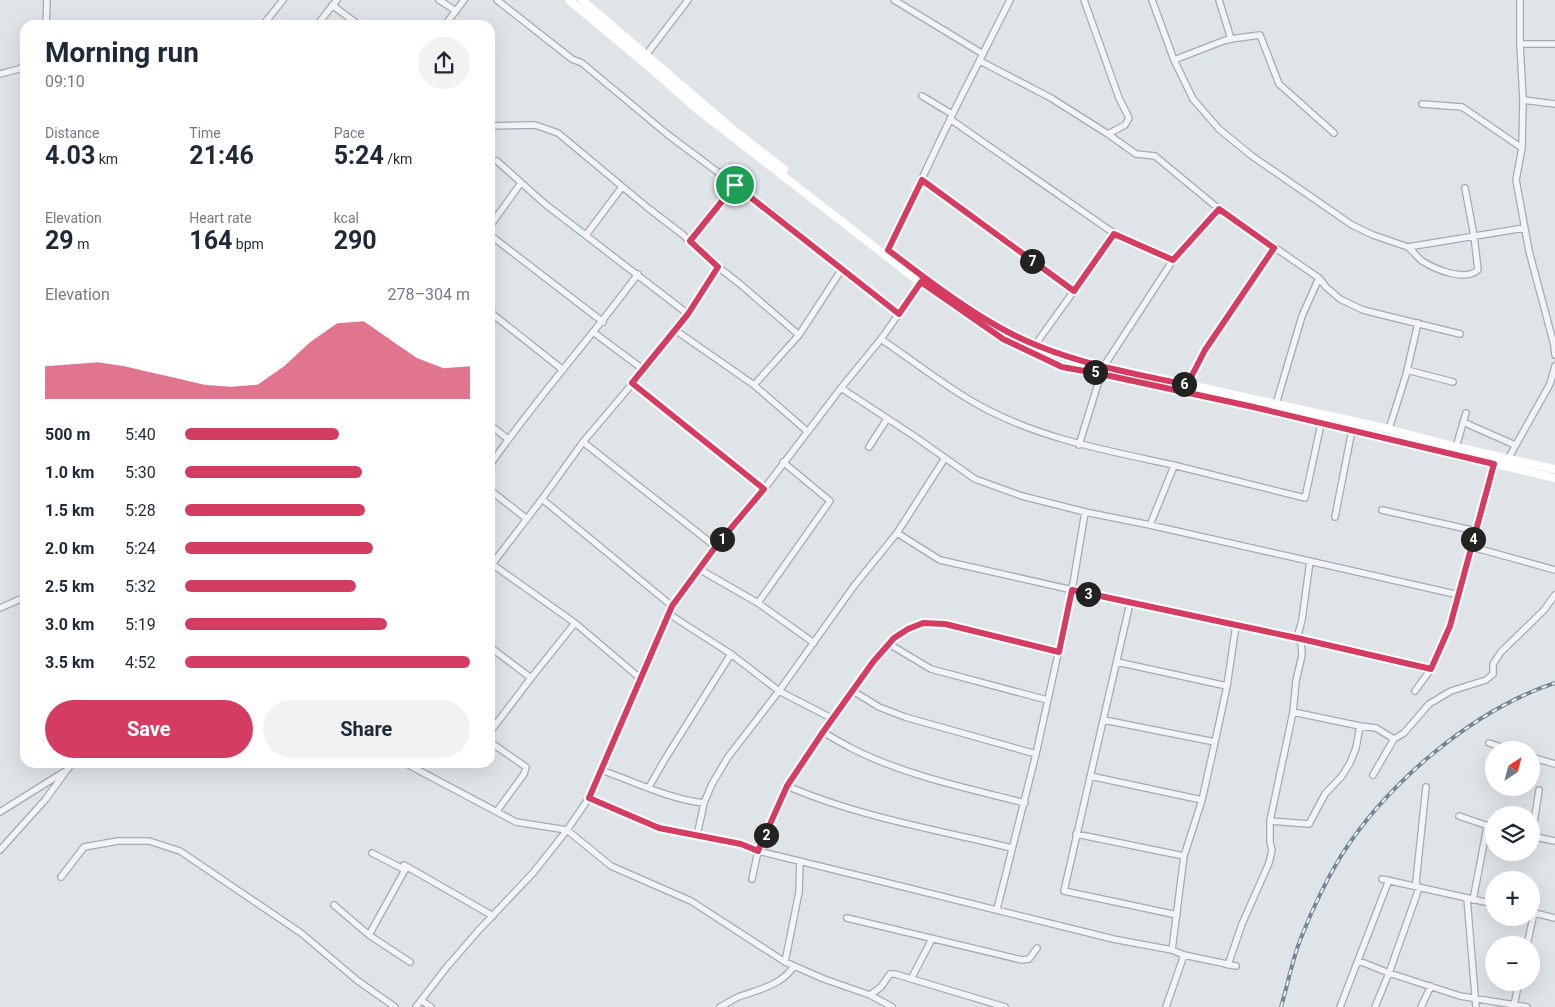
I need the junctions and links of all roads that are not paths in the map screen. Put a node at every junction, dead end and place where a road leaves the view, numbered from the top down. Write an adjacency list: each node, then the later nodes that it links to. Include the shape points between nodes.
1 (47, 0): 17 (street)
2 (283, 0): 18 (street)
3 (439, 0): 16 (street)
4 (464, 0): 16 (street)
5 (497, 0): 43 (street)
6 (569, 0): 62 (street, via 698,110)
7 (582, 0): 26 (street)
8 (688, 0): 26 (street)
9 (894, 0): 25 (street)
10 (1010, 0): 25 (street)
11 (1084, 0): 38 (street, via 1129,118 1125,125)
12 (1152, 0): 27 (street)
13 (1219, 0): 22 (street)
14 (1520, 0): 23 (street)
15 (334, 3): 19 (street); 20 (street)
16 (456, 11): 21 (street)
17 (46, 20)
18 (268, 20)
19 (321, 20)
20 (353, 20)
21 (449, 20)
22 (1231, 39): 27 (street); 37 (street, via 1260,35 1279,84)
23 (1520, 44): 24 (street); 32 (street)
24 (1555, 44)
25 (983, 54): 28 (street)
26 (646, 55): 56 (street, via 736,132)
27 (1174, 60): 54 (street, via 1193,99 1219,129 1252,156 1352,225)
28 (980, 61): 35 (street); 38 (street, via 1051,98)
29 (20, 68): 30 (street)
30 (0, 74)
31 (922, 96): 35 (street, via 952,114)
32 (1523, 100): 34 (street); 39 (street)
33 (1422, 104): 39 (street, via 1462,107)
34 (1555, 104)
35 (950, 119): 41 (street); 49 (street)
36 (495, 126): 44 (street, via 535,125 558,134)
37 (1334, 133)
38 (1108, 134): 46 (street, via 1136,154 1155,156)
39 (1522, 148): 48 (street, via 1516,180)
40 (497, 161): 42 (street)
41 (922, 180): 56 (street); 63 (street)
42 (522, 183): 47 (street); 50 (street)
43 (735, 185): 53 (street); 59 (street)
44 (622, 187): 50 (street); 53 (street)
45 (1465, 188): 51 (street)
46 (1219, 209): 55 (street); 57 (street)
47 (495, 219)
48 (1524, 228): 51 (street); 75 (street)
49 (1114, 234): 57 (street); 63 (street)
50 (586, 235): 60 (street)
51 (1474, 236): 54 (street); 54 (street, via 1478,270 1471,274 1455,275 1422,261)
52 (495, 238): 67 (street)
53 (690, 241): 58 (street)
54 (1408, 247)
55 (1274, 248): 61 (street); 84 (street, via 1205,350)
56 (888, 250): 62 (street)
57 (1173, 260): 79 (street)
58 (718, 267): 64 (street); 72 (street)
59 (842, 269): 65 (street); 72 (street)
60 (638, 274): 64 (street); 67 (street)
61 (1319, 278): 68 (street, via 1340,299 1363,310); 86 (street, via 1302,316)
62 (923, 280): 65 (street); 74 (street, via 990,322); 79 (street, via 1003,339 1062,367)
63 (1074, 291): 74 (street)
64 (688, 314): 69 (street)
65 (899, 314): 73 (street)
66 (495, 316): 77 (street)
67 (603, 322): 70 (street)
68 (1418, 323): 71 (street); 80 (street)
69 (675, 330): 78 (street); 83 (street)
70 (593, 332): 77 (street); 78 (street)
71 (1460, 334)
72 (799, 335): 83 (street)
73 (881, 339): 85 (street); 97 (street, via 987,410 1021,426)
74 (1036, 345): 79 (street)
75 (1555, 355)
76 (1555, 366): 98 (street, via 1550,384)
77 (563, 370): 95 (street)
78 (644, 370): 82 (street)
79 (1103, 370): 84 (street); 90 (street); 97 (street)
80 (1407, 370): 81 (street); 91 (street)
81 (1453, 382)
82 (632, 383): 96 (street); 109 (street)
83 (754, 385): 94 (street)
84 (1187, 385): 86 (street)
85 (841, 388): 88 (street); 94 (street)
86 (1276, 404): 91 (street)
87 (1466, 413): 89 (street)
88 (887, 419): 100 (street); 102 (street)
89 (1463, 422): 98 (street); 99 (street)
90 (1320, 424): 93 (street); 106 (street, via 1305,498)
91 (1389, 429): 99 (street)
92 (495, 430): 95 (street)
93 (1352, 430): 105 (street); 114 (street)
94 (808, 432): 104 (street)
95 (508, 439): 101 (street)
96 (583, 442): 111 (street); 119 (street)
97 (1079, 444): 106 (street)
98 (1515, 445): 103 (street)
99 (1456, 447): 103 (street)
100 (869, 448)
101 (495, 458)
102 (945, 458): 113 (street, via 974,480); 118 (street)
103 (1508, 459): 107 (street)
104 (783, 462): 109 (street); 130 (street, via 830,501)
105 (1494, 464): 108 (street); 117 (street)
106 (1174, 466): 116 (street)
107 (1555, 469)
108 (1555, 478)
109 (764, 489): 119 (street)
110 (495, 494): 115 (street)
111 (542, 500): 115 (street); 132 (street)
112 (1382, 510): 117 (street)
113 (1085, 512): 116 (street); 126 (street)
114 (1335, 517)
115 (527, 519): 121 (street)
116 (1150, 525): 122 (street)
117 (1476, 531): 120 (street)
118 (897, 533): 126 (street, via 940,560); 138 (street)
119 (716, 546): 124 (street)
120 (1472, 547): 125 (street); 127 (street)
121 (495, 560)
122 (1310, 561): 127 (street); 137 (street)
123 (495, 568): 135 (street)
124 (700, 569): 130 (street); 132 (street)
125 (1555, 570)
126 (1072, 590): 131 (street); 141 (street)
127 (1459, 595): 144 (street, via 1450,626)
128 (1555, 595): 158 (street, via 1501,652 1493,664 1493,674 1486,680 1435,699 1404,733)
129 (20, 599): 133 (street)
130 (758, 603): 138 (street)
131 (1130, 604): 136 (street); 143 (street)
132 (672, 606): 134 (street)
133 (0, 608)
134 (669, 614): 142 (street); 146 (street)
135 (575, 623): 145 (street); 146 (street)
136 (1236, 625): 137 (street); 147 (street)
137 (1297, 638): 144 (street); 152 (street, via 1302,655)
138 (814, 643): 150 (street)
139 (889, 644): 141 (street, via 908,629 923,623 945,624); 148 (street); 151 (street, via 931,669)
140 (495, 651): 145 (street)
141 (1059, 652): 151 (street)
142 (731, 654): 150 (street); 170 (street)
143 (1116, 662): 147 (street); 154 (street)
144 (1431, 669): 149 (street)
145 (531, 678): 155 (street)
146 (641, 679): 166 (street)
147 (1228, 686): 159 (street)
148 (854, 691): 153 (street); 161 (street, via 879,707 905,717)
149 (1415, 691)
150 (779, 692): 153 (street); 175 (street, via 728,757)
151 (1047, 700): 161 (street)
152 (1293, 712): 156 (street); 179 (street)
153 (833, 719): 157 (street)
154 (1104, 720): 159 (street); 168 (street)
155 (495, 725)
156 (1360, 726): 158 (street, via 1376,728); 179 (street, via 1350,763 1324,794 1309,824)
157 (823, 732): 169 (street); 174 (street, via 883,762 951,784)
158 (1394, 739): 167 (street)
159 (1215, 742): 173 (street)
160 (495, 745): 176 (street, via 526,767)
161 (1036, 754): 174 (street)
162 (1540, 760): 163 (street)
163 (1555, 764)
164 (415, 768): 176 (street)
165 (68, 770): 177 (street); 188 (street, via 46,800)
166 (601, 770): 170 (street); 172 (street)
167 (1373, 775)
168 (1090, 776): 173 (street); 182 (street)
169 (787, 786): 187 (street, via 863,812); 189 (street)
170 (649, 787): 175 (street, via 671,797)
171 (1426, 787): 198 (street)
172 (589, 798): 181 (street); 183 (street, via 659,828)
173 (1202, 800): 191 (street)
174 (1025, 802): 187 (street)
175 (704, 803): 183 (street)
176 (497, 811): 181 (street, via 516,822)
177 (0, 812)
178 (1459, 816): 180 (street)
179 (1270, 820): 216 (street, via 1272,850 1269,863)
180 (1485, 826)
181 (566, 830): 205 (street, via 533,873); 215 (street, via 611,866 692,901)
182 (1076, 834): 191 (street); 203 (street, via 1064,891)
183 (698, 836): 189 (street, via 741,844)
184 (1540, 838): 185 (street)
185 (1555, 842)
186 (1485, 846): 199 (street)
187 (1012, 848): 202 (street)
188 (0, 850)
189 (758, 851): 192 (street); 195 (street)
190 (372, 853): 193 (street)
191 (1184, 856): 203 (street)
192 (800, 862): 202 (street); 215 (street, via 800,892)
193 (405, 870): 205 (street, via 404,866); 208 (street)
194 (61, 877): 227 (street, via 84,847 118,841 149,841 180,850 301,933)
195 (752, 879)
196 (1382, 879): 197 (street)
197 (1389, 880): 198 (street); 213 (street)
198 (1417, 887): 199 (street); 219 (street)
199 (1470, 899): 200 (street); 224 (street)
200 (1485, 902)
201 (334, 905): 208 (street)
202 (997, 909): 211 (street, via 1113,939)
203 (1177, 915): 211 (street)
204 (1540, 915): 207 (street)
205 (493, 916): 225 (street, via 446,968)
206 (848, 918): 209 (street)
207 (1555, 918)
208 (369, 935): 214 (street)
209 (932, 940): 210 (street, via 1022,960 1029,959); 220 (street)
210 (1037, 948)
211 (1172, 950): 212 (street)
212 (1184, 956): 216 (street); 233 (street)
213 (1359, 961): 219 (street); 234 (street)
214 (410, 962)
215 (786, 962): 217 (street)
216 (1228, 964): 218 (street)
217 (794, 966): 223 (street); 230 (street, via 779,981)
218 (1236, 966)
219 (1389, 974): 221 (street); 235 (street)
220 (911, 980): 223 (street, via 890,974); 232 (street)
221 (1431, 986): 224 (street); 236 (street)
222 (1517, 991): 226 (street)
223 (870, 995): 231 (street)
224 (1476, 999): 226 (street); 237 (street)
225 (422, 1001): 228 (street); 229 (street)
226 (1514, 1005): 238 (street)
227 (394, 1007)
228 (416, 1007)
229 (431, 1007)
230 (720, 1007)
231 (892, 1007)
232 (1005, 1007)
233 (1166, 1007)
234 (1340, 1007)
235 (1375, 1007)
236 (1421, 1007)
237 (1476, 1007)
238 (1527, 1007)

